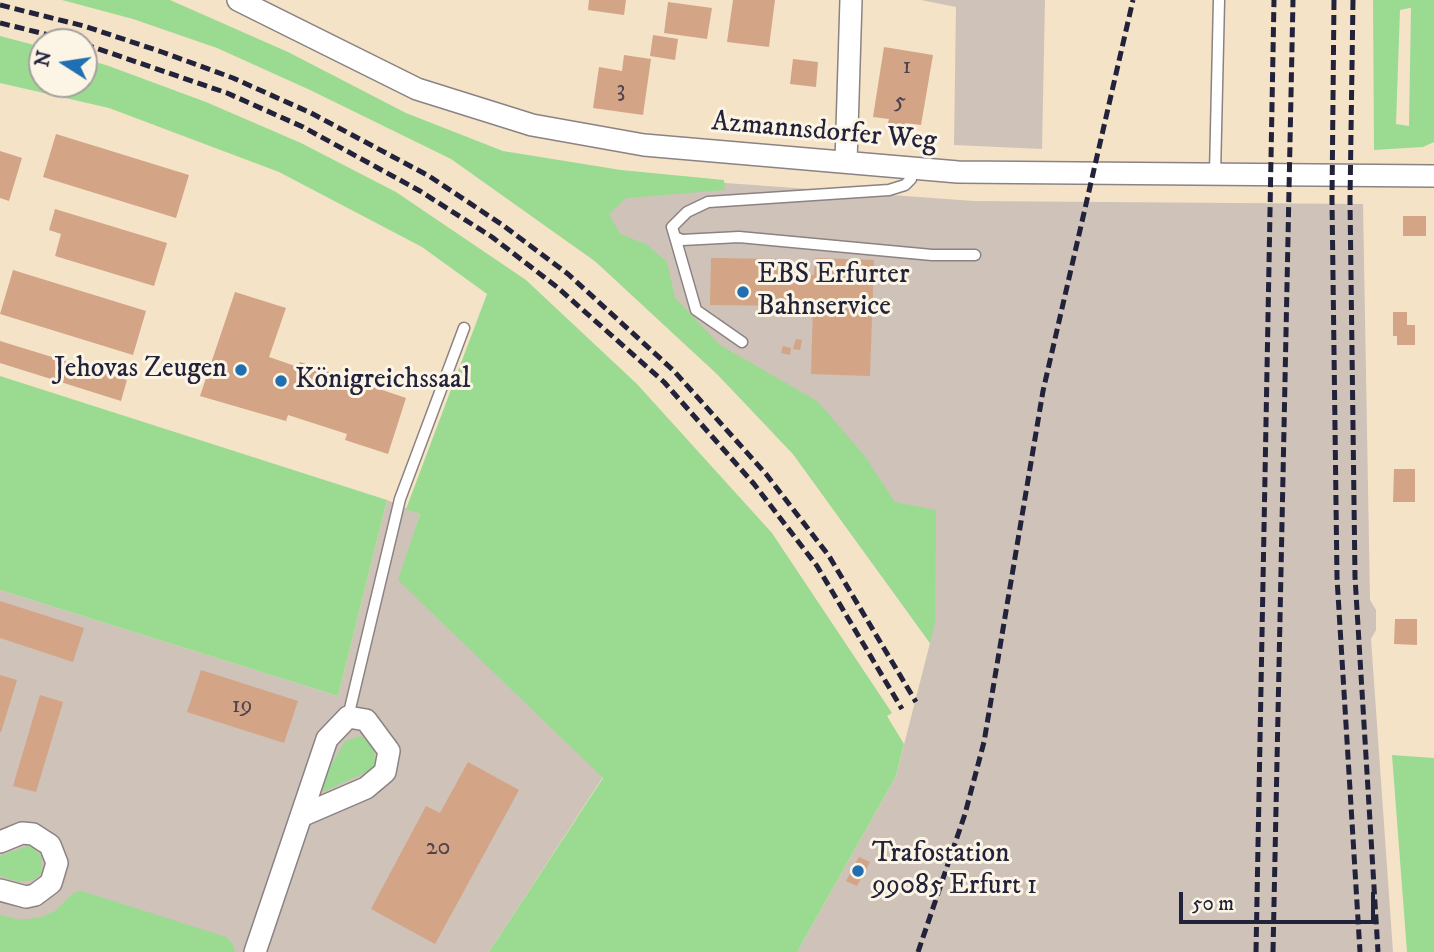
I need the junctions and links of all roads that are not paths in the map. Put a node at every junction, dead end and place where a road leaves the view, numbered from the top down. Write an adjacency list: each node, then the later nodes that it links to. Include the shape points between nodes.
1 (238, 0): 4 (street, Azmannsdorfer Weg, via 417,89 532,125 644,145)
2 (851, 0): 4 (street)
3 (1219, 0): 6 (lane)
4 (846, 162): 5 (street, Azmannsdorfer Weg)
5 (912, 168): 6 (street, Azmannsdorfer Weg); 8 (lane, via 905,185 889,190 708,202 687,212 673,227)
6 (1214, 174): 7 (street, Azmannsdorfer Weg)
7 (1434, 176)
8 (675, 237): 9 (lane, via 739,237); 11 (lane, via 696,310)
9 (975, 255)
10 (464, 328): 12 (lane, via 400,499)
11 (742, 342)
12 (348, 717): 13 (street, via 327,739); 13 (street, via 366,720 378,733 389,751 385,772 366,788)
13 (301, 816): 16 (street)
14 (0, 842): 15 (street, via 22,833 33,834 50,845 57,863 51,883 35,895)
15 (0, 890)
16 (255, 952)

